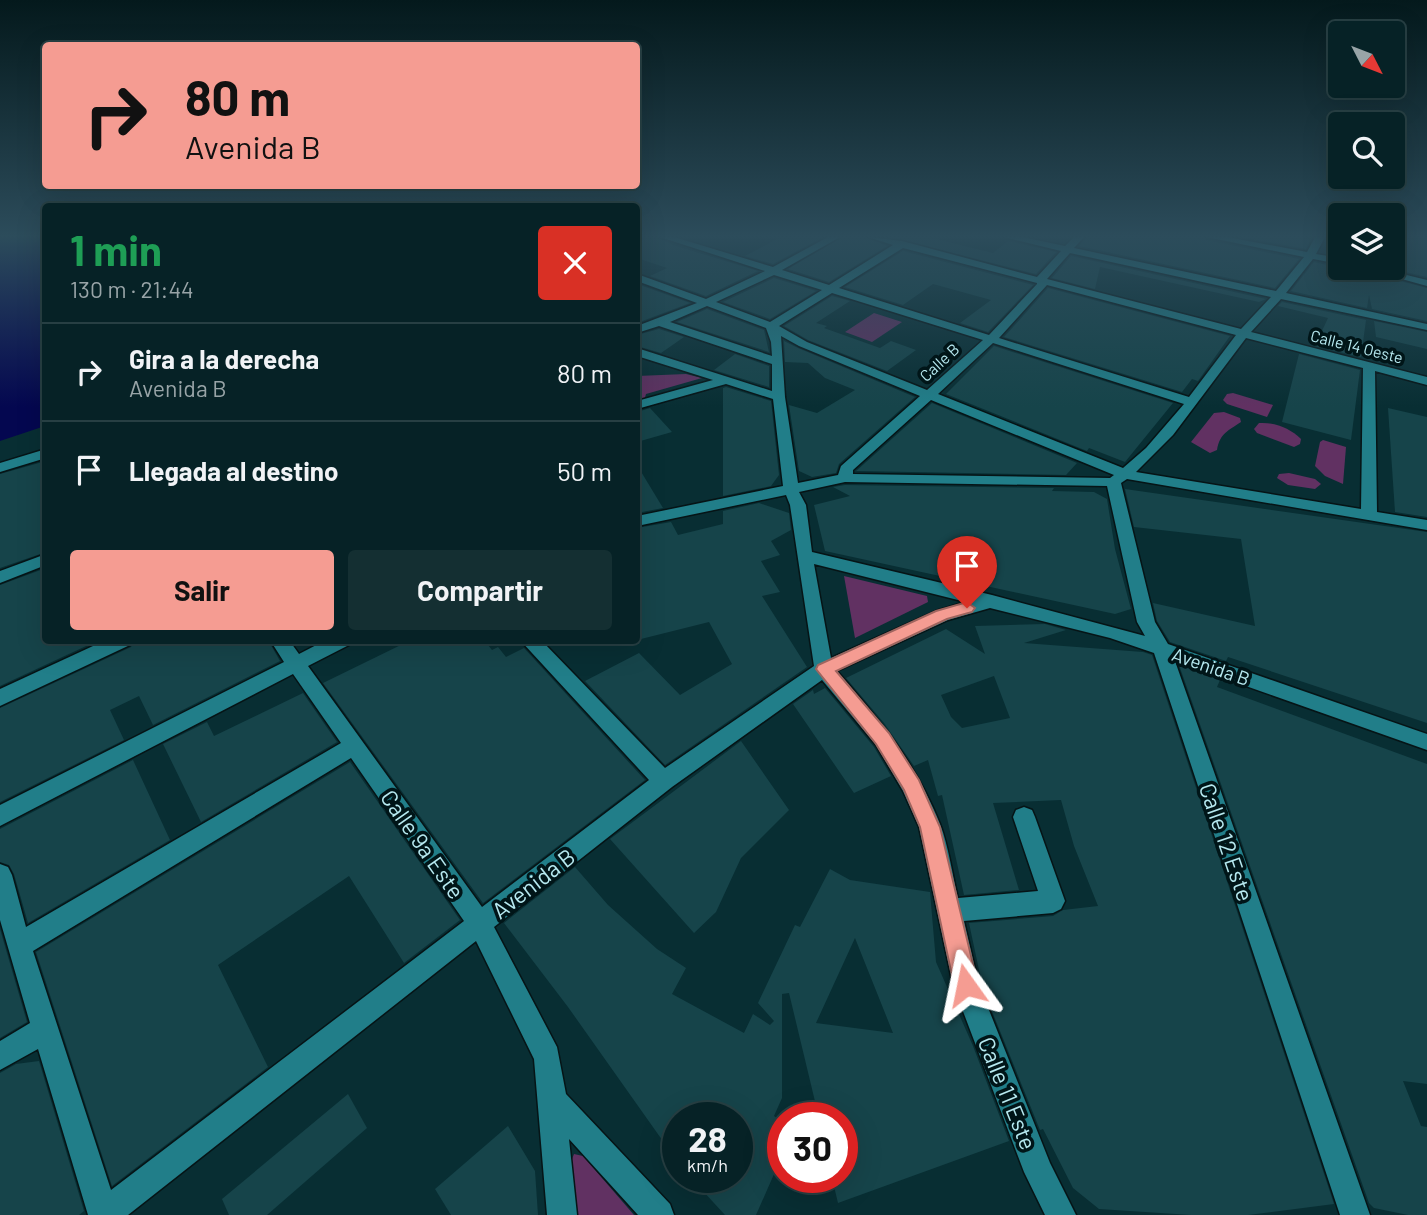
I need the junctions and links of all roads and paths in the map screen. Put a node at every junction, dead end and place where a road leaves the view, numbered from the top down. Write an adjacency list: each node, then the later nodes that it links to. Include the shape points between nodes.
1 (684, 294): 9 (street)
2 (730, 294): 9 (street)
3 (823, 294): 11 (street)
4 (846, 294): 15 (street)
5 (1033, 294): 15 (street, Calle B)
6 (1095, 294): 14 (street, Calle 14 Oeste)
7 (1271, 294): 8 (street)
8 (1277, 295): 12 (street); 14 (street)
9 (710, 303): 10 (street); 11 (street)
10 (660, 322): 13 (street); 17 (street)
11 (771, 326): 17 (street); 22 (street)
12 (1427, 327)
13 (640, 329)
14 (1243, 333): 18 (street, Calle 14 Oeste); 23 (street)
15 (990, 340): 22 (street, Calle B); 23 (street)
16 (640, 353): 19 (street)
17 (777, 362): 21 (street)
18 (1369, 366): 20 (street, Calle 14 Oeste); 30 (street)
19 (724, 380): 21 (street); 24 (street)
20 (1427, 381)
21 (779, 397): 29 (street)
22 (928, 397): 27 (street, Calle B, via 846,469); 28 (street)
23 (1192, 402): 28 (street, via 1143,460)
24 (640, 404)
25 (42, 454): 26 (street)
26 (0, 468)
27 (845, 478): 28 (street); 29 (street)
28 (1119, 478): 30 (street); 41 (street, Calle 12 Este, via 1146,622)
29 (791, 490): 31 (street); 33 (street, via 798,505)
30 (1369, 516): 32 (street)
31 (640, 520)
32 (1427, 525)
33 (804, 556): 36 (street, Avenida B); 43 (street)
34 (42, 561): 35 (street)
35 (0, 577)
36 (992, 601): 41 (street, Avenida B); 43 (street, Avenida B, via 942,615)
37 (115, 644): 44 (street)
38 (282, 644): 42 (street, Calle 9a Este)
39 (335, 644): 42 (street)
40 (533, 644): 47 (street)
41 (1161, 648): 45 (street, Avenida B); 61 (street, Calle 12 Este)
42 (297, 663): 46 (street, Calle 9a Este); 48 (street)
43 (824, 669): 47 (street, Avenida B); 51 (street, Calle 11 Este, via 883,738 912,786 930,827)
44 (0, 698)
45 (1427, 742)
46 (354, 746): 52 (street, Calle 9a Este); 53 (street)
47 (664, 781): 52 (street, Avenida B)
48 (0, 816)
49 (1024, 817): 51 (street, via 1053,901)
50 (0, 875): 53 (street)
51 (950, 911): 60 (street, Calle 11 Este, via 966,985 1039,1172)
52 (480, 924): 56 (street, Calle 9a Este, via 547,1057); 57 (street, Avenida B)
53 (19, 945): 54 (street)
54 (47, 1028): 55 (street); 57 (street)
55 (0, 1056)
56 (553, 1101): 58 (street, Calle 9a Este); 59 (street)
57 (104, 1215)
58 (562, 1215)
59 (659, 1215)
60 (1061, 1215)
61 (1354, 1215)

